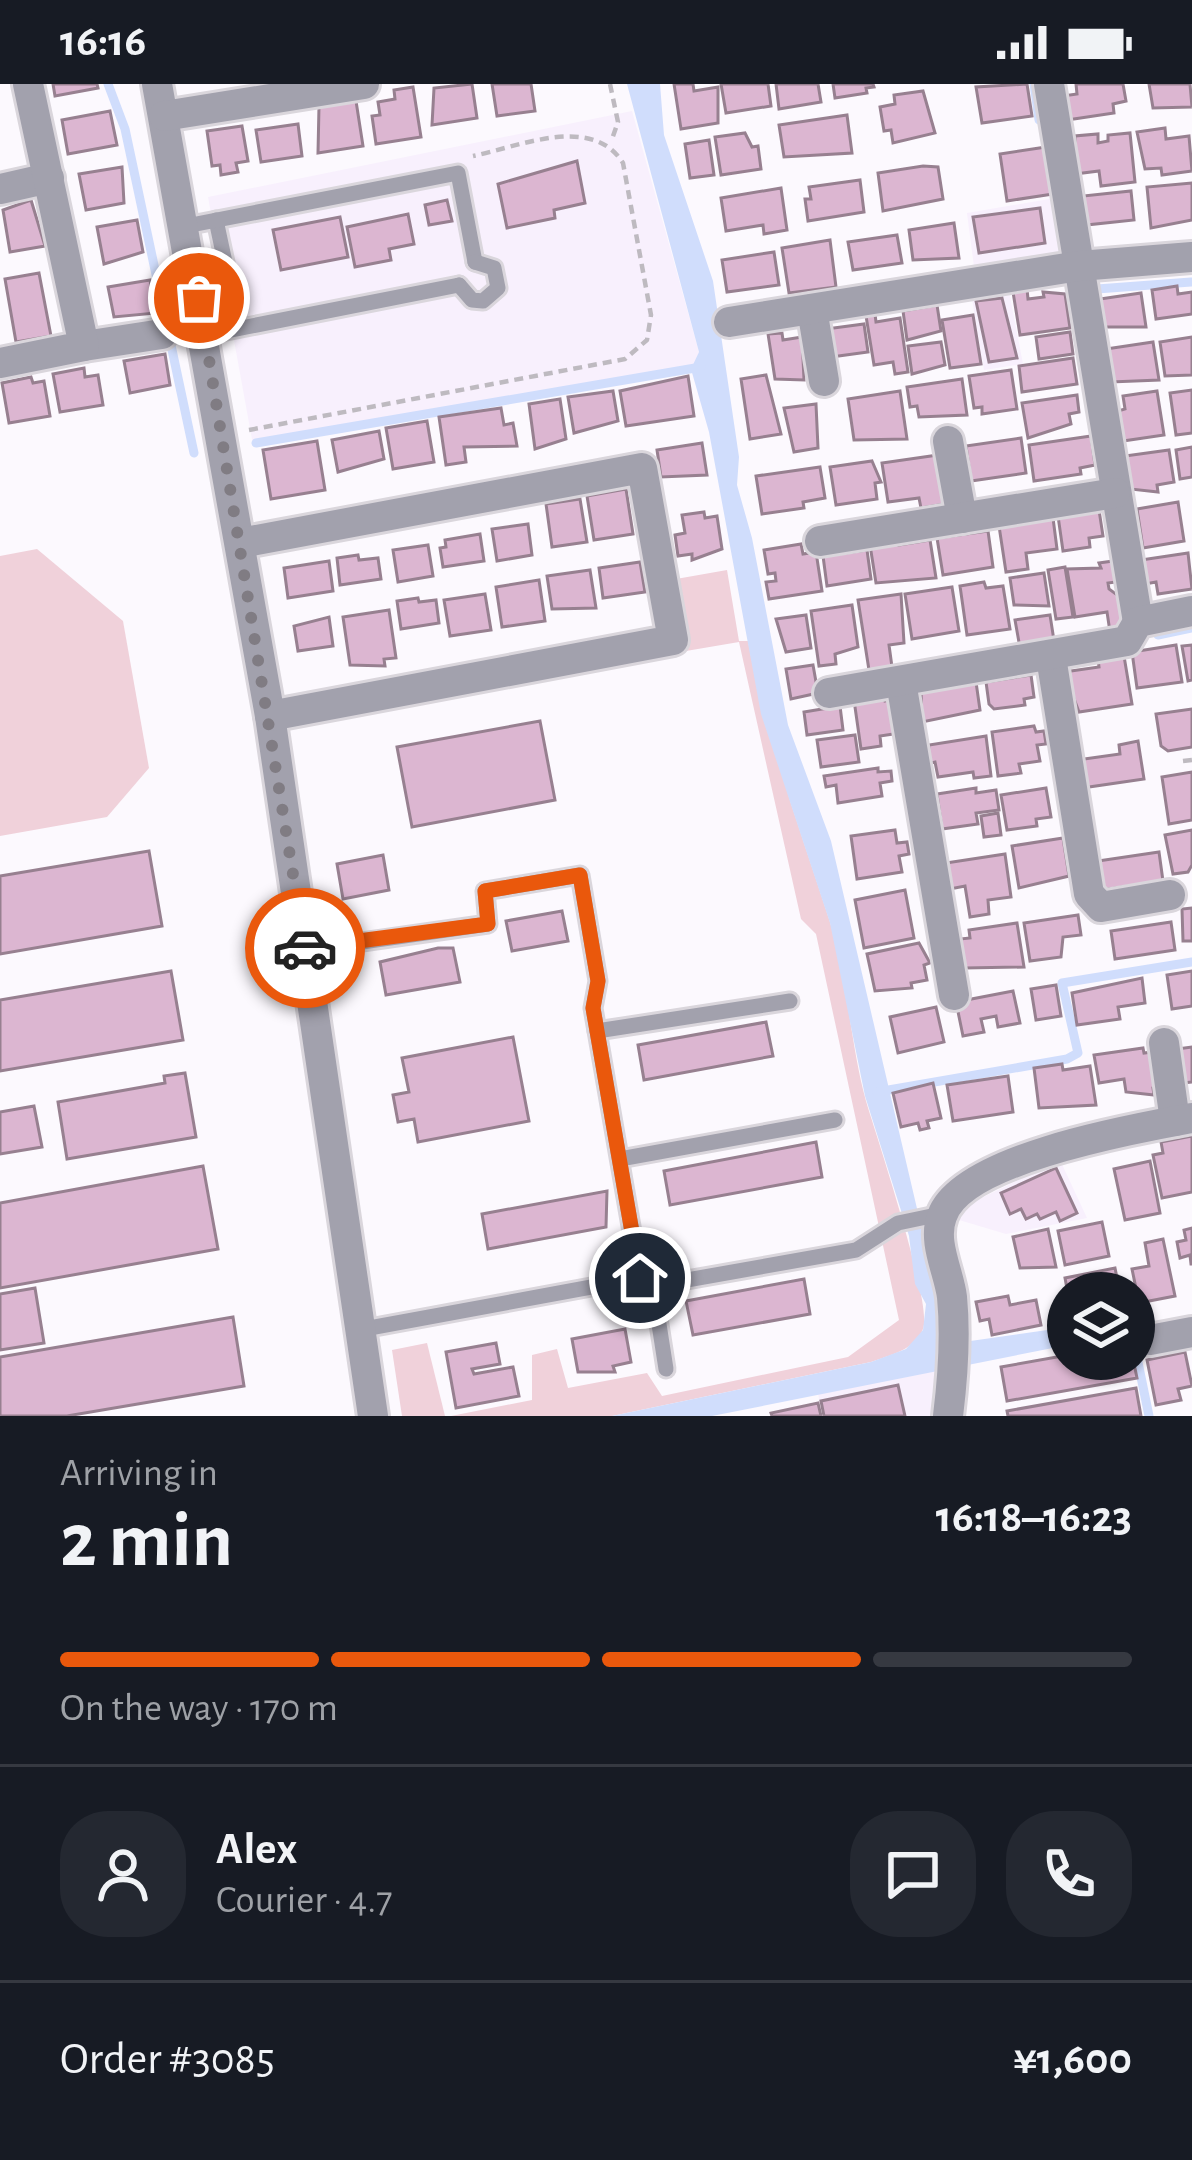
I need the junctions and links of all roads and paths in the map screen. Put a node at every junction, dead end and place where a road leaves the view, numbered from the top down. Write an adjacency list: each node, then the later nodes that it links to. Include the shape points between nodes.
1 (28, 84): 8 (street)
2 (158, 84): 6 (street)
3 (364, 84): 6 (street)
4 (610, 84): 7 (path, via 619,122)
5 (1048, 84): 13 (street)
6 (164, 116): 10 (street)
7 (611, 144)
8 (49, 178): 9 (street); 20 (street)
9 (0, 188)
10 (201, 223): 12 (lane, via 458,173); 17 (lane); 19 (street)
11 (1192, 257): 13 (street)
12 (475, 262): 14 (lane); 14 (lane, via 494,268 498,288 482,301)
13 (1078, 266): 15 (street); 24 (street)
14 (459, 285): 17 (lane)
15 (812, 309): 16 (street); 22 (street)
16 (729, 322)
17 (239, 328): 19 (lane)
18 (162, 334): 20 (street)
19 (206, 335): 27 (street)
20 (84, 346): 21 (street)
21 (0, 363)
22 (824, 382)
23 (948, 441): 25 (street)
24 (1115, 493): 25 (street); 29 (street)
25 (962, 518): 26 (street)
26 (820, 541)
27 (241, 543): 33 (street); 33 (street, via 643,468 673,640)
28 (1192, 610): 29 (street)
29 (1138, 622): 30 (street, via 1127,641)
30 (1051, 657): 31 (street); 36 (street, via 1089,894 1101,907)
31 (901, 682): 32 (street); 38 (street)
32 (829, 693)
33 (269, 716): 37 (street)
34 (1192, 760): 35 (path)
35 (1183, 761)
36 (1169, 896)
37 (305, 950): 40 (lane, via 488,924 485,891 580,875 598,981); 47 (street)
38 (954, 994)
39 (790, 1001): 40 (lane)
40 (597, 1031): 44 (lane)
41 (1164, 1043): 43 (street)
42 (835, 1120): 44 (lane)
43 (1184, 1120): 45 (street, via 1084,1138 1022,1160)
44 (620, 1159): 46 (lane)
45 (942, 1214): 46 (lane, via 898,1223 856,1250); 52 (street, via 955,1338)
46 (646, 1282): 47 (lane); 50 (lane)
47 (364, 1329): 51 (street)
48 (1192, 1332): 49 (street)
49 (1155, 1339)
50 (666, 1369)
51 (373, 1416)
52 (948, 1416)

